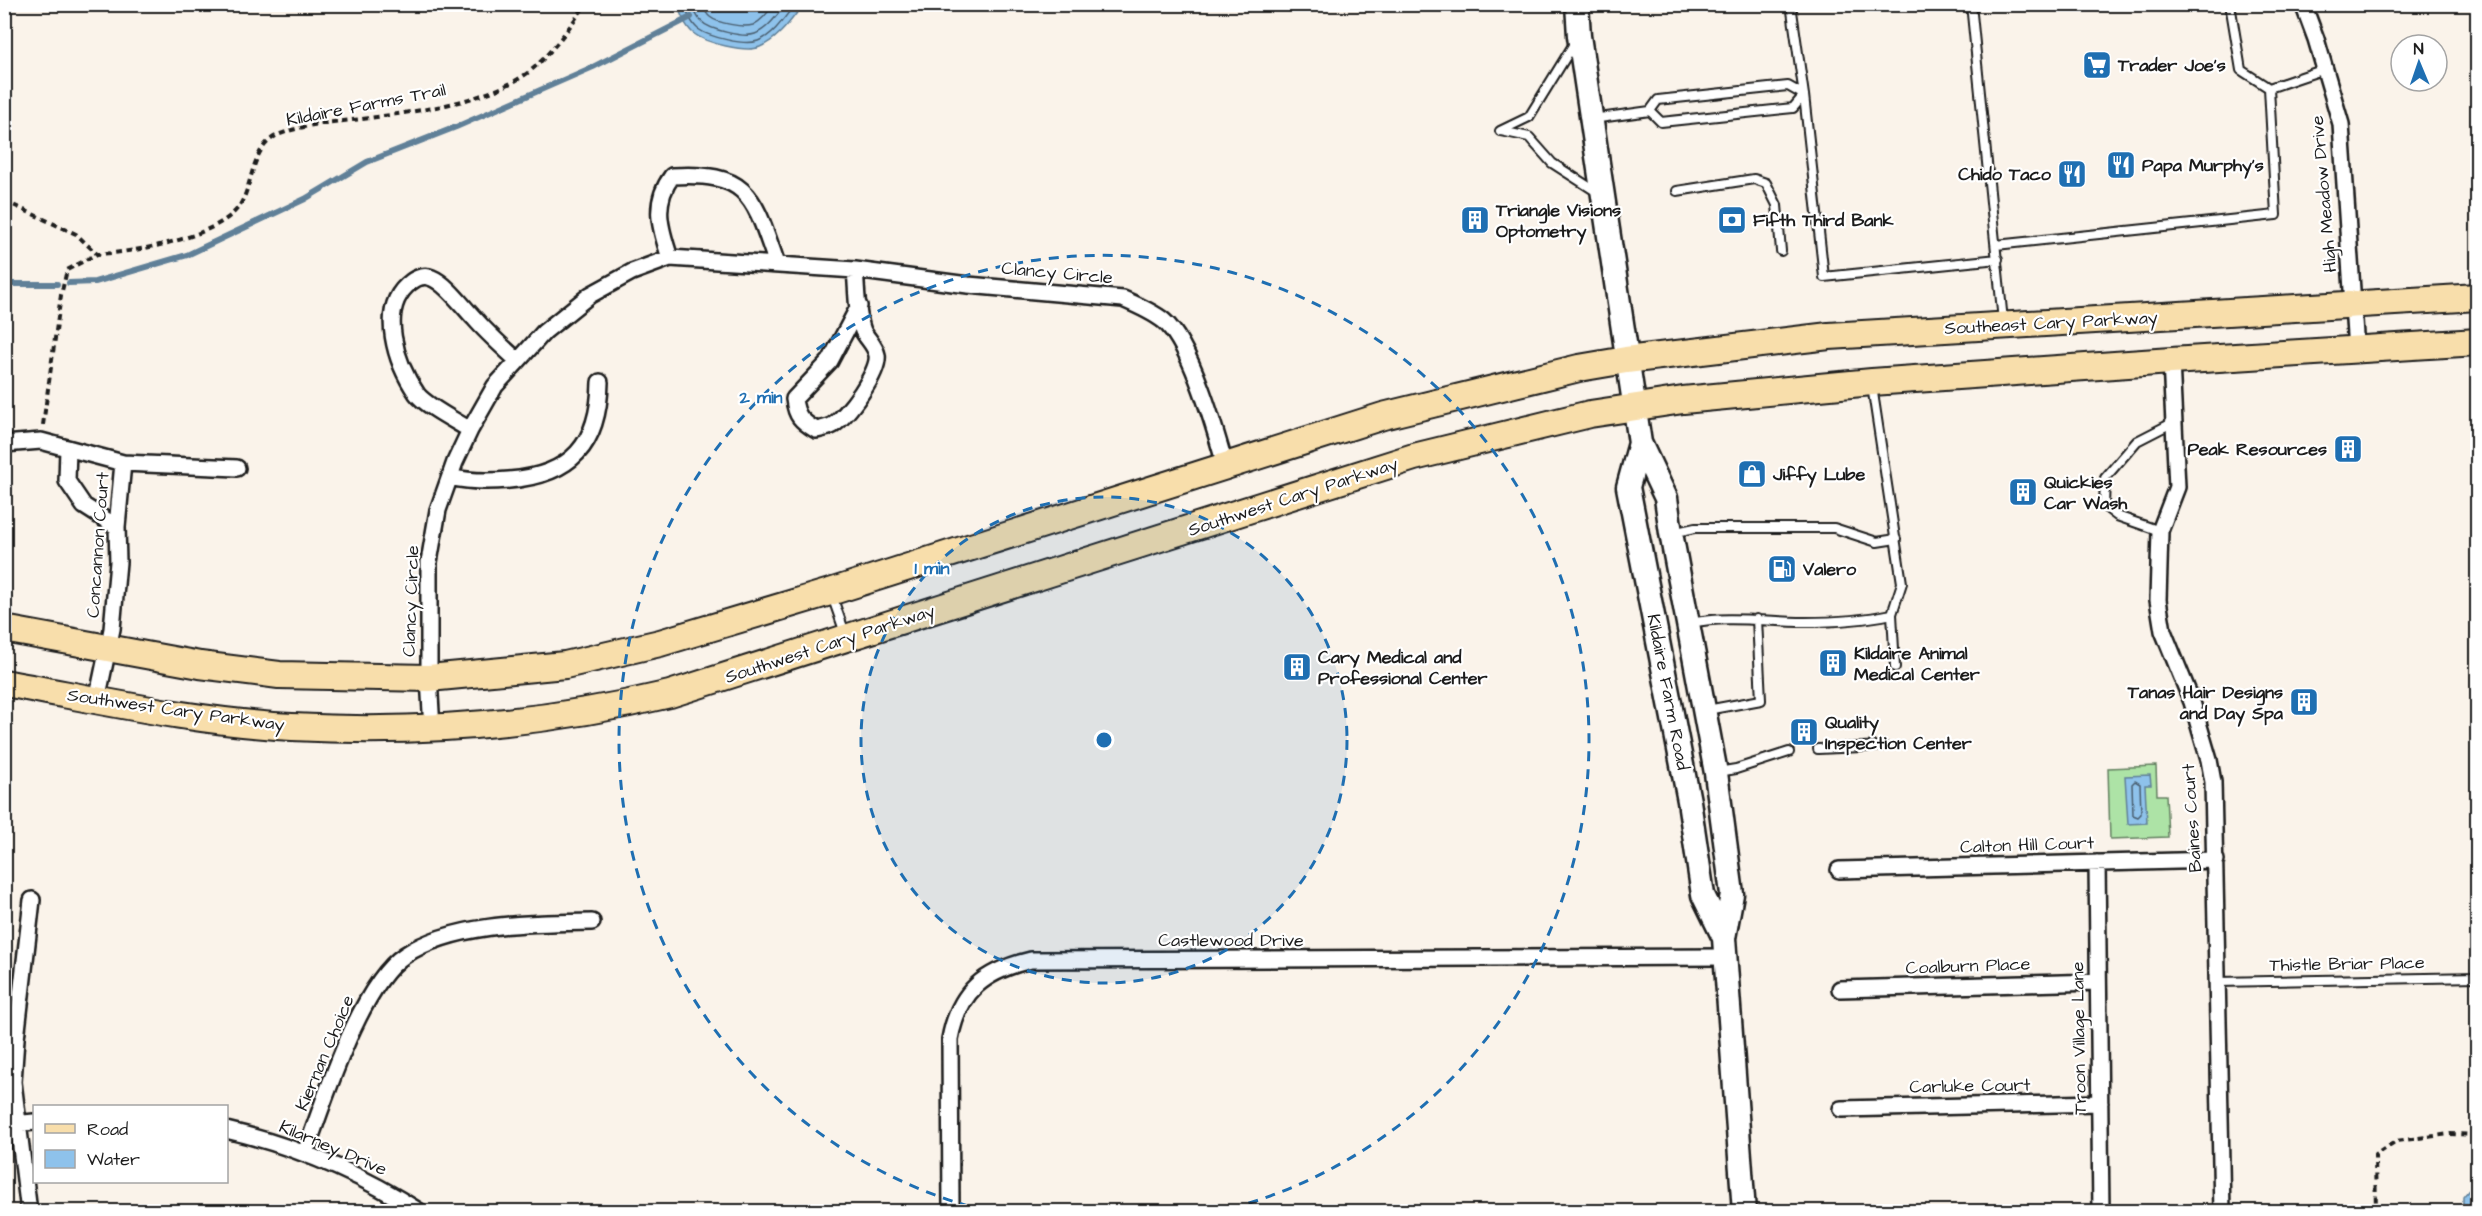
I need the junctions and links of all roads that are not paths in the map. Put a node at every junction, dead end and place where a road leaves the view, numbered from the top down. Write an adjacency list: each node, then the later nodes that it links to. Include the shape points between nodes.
1 (1576, 4): 6 (main road, Kildaire Farm Road)
2 (1791, 4): 9 (lane)
3 (1971, 4): 14 (lane)
4 (2230, 4): 8 (lane, via 2241,70)
5 (2303, 4): 7 (street, High Meadow Drive)
6 (1579, 36): 11 (main road, Kildaire Farm Road); 13 (lane, via 1529,117 1500,131 1529,136 1552,163)
7 (2325, 69): 8 (lane); 21 (street, High Meadow Drive, via 2341,124)
8 (2269, 88): 14 (lane, via 2276,215)
9 (1804, 95): 10 (lane, via 1788,86 1658,100); 10 (lane, via 1793,108 1661,122); 17 (lane, via 1824,277)
10 (1650, 111): 11 (lane)
11 (1592, 119): 13 (main road, Kildaire Farm Road)
12 (1677, 191): 15 (lane, via 1754,179 1766,183 1777,205)
13 (1603, 195): 26 (main road, Kildaire Farm Road)
14 (1996, 246): 17 (lane)
15 (1781, 251)
16 (670, 258): 18 (street, Clancy Circle); 18 (street, via 658,207 662,189 672,176 692,175 720,178 753,201); 27 (street, Clancy Circle, via 632,272 590,295 544,332)
17 (1998, 259): 23 (lane)
18 (777, 264): 19 (street, Clancy Circle)
19 (855, 270): 22 (street); 38 (street, Clancy Circle, via 1124,299 1142,308 1168,326 1187,353)
20 (2478, 297): 21 (main road, Southeast Cary Parkway)
21 (2352, 304): 23 (main road, Southeast Cary Parkway); 25 (street, High Meadow Drive)
22 (859, 306): 22 (street, via 876,364 845,414 832,425 816,430 802,422 794,399 830,361)
23 (2003, 325): 26 (main road, Southeast Cary Parkway, via 1829,336)
24 (2478, 342): 25 (main road)
25 (2356, 350): 28 (main road)
26 (1626, 360): 31 (main road, Kildaire Farm Road); 38 (main road, via 1383,416)
27 (518, 361): 33 (street, Clancy Circle, via 495,386); 33 (street, via 432,278 417,277 405,286 392,320 401,366 419,397)
28 (2171, 361): 30 (main road); 32 (street, Baines Court)
29 (600, 382): 40 (street, via 599,406 591,429 580,450 564,466 545,475 500,481)
30 (1872, 382): 31 (main road); 44 (lane)
31 (1634, 407): 34 (main road, Kildaire Farm Road); 50 (main road, Southwest Cary Parkway, via 1414,457)
32 (2174, 422): 42 (street, Baines Court, via 2177,487); 42 (lane, via 2137,441 2105,478 2104,506 2117,516)
33 (470, 430): 40 (street, Clancy Circle)
34 (1640, 443): 43 (main road, Kildaire Farm Road, via 1666,498); 67 (main road, Kildaire Farm Road, via 1628,487 1689,801 1703,895)
35 (4, 444): 36 (street, Concannon Court, via 41,441)
36 (68, 448): 37 (street, Concannon Court); 41 (street, via 68,481 84,506)
37 (123, 463): 39 (street, Concannon Court); 41 (street, Concannon Court)
38 (1225, 465): 45 (main road)
39 (237, 468)
40 (450, 477): 53 (street, Clancy Circle, via 438,510 429,562)
41 (117, 526): 51 (street, Concannon Court, via 118,562 112,629)
42 (2160, 531): 62 (street, Baines Court, via 2158,600 2163,632 2192,702 2209,760)
43 (1671, 533): 44 (lane, via 1695,528 1834,528 1877,542); 48 (main road, Kildaire Farm Road)
44 (1896, 539): 46 (lane, via 1902,583)
45 (830, 592): 50 (lane); 53 (main road, via 660,642 565,665)
46 (1892, 614): 47 (lane, via 1866,620); 52 (lane)
47 (1756, 619): 48 (lane); 56 (lane, via 1761,700)
48 (1689, 623): 56 (main road, Kildaire Farm Road)
49 (4, 629): 51 (main road)
50 (847, 639): 57 (main road, Southwest Cary Parkway, via 626,705 521,722)
51 (106, 649): 53 (main road, via 279,675); 55 (street, Concannon Court)
52 (1895, 667)
53 (429, 678): 57 (street, Clancy Circle)
54 (4, 682): 55 (main road, Southwest Cary Parkway)
55 (97, 700): 57 (main road, Southwest Cary Parkway, via 290,727)
56 (1705, 710): 61 (main road, Kildaire Farm Road)
57 (432, 729)
58 (1884, 746): 59 (lane)
59 (1818, 749)
60 (1789, 752): 61 (lane)
61 (1716, 773): 67 (main road, Kildaire Farm Road, via 1732,894)
62 (2216, 860): 63 (street, Calton Hill Court); 70 (street, Baines Court)
63 (2097, 863): 64 (street, Calton Hill Court); 69 (street, Troon Village Lane)
64 (1839, 870)
65 (32, 900): 75 (street)
66 (592, 922): 77 (street, Kiernan Choice, via 539,922 482,929 424,944 403,956 369,997 350,1035)
67 (1725, 947): 80 (street, Castlewood Drive, via 1043,960 1009,965 975,985 953,1024); 81 (main road, Kildaire Farm Road)
68 (2478, 977): 70 (lane, Thistle Briar Place)
69 (2098, 982): 71 (street, Coalburn Place); 72 (street, Troon Village Lane)
70 (2218, 982): 83 (street, Baines Court)
71 (1840, 989)
72 (2100, 1103): 73 (street, Carluke Court); 82 (street, Troon Village Lane)
73 (1841, 1108)
74 (33, 1122): 75 (street)
75 (11, 1124): 78 (street)
76 (228, 1131): 77 (street, Kilarney Drive)
77 (305, 1153): 79 (street, Kilarney Drive, via 349,1171)
78 (29, 1212)
79 (420, 1212)
80 (951, 1212)
81 (1744, 1212)
82 (2102, 1212)
83 (2222, 1212)

